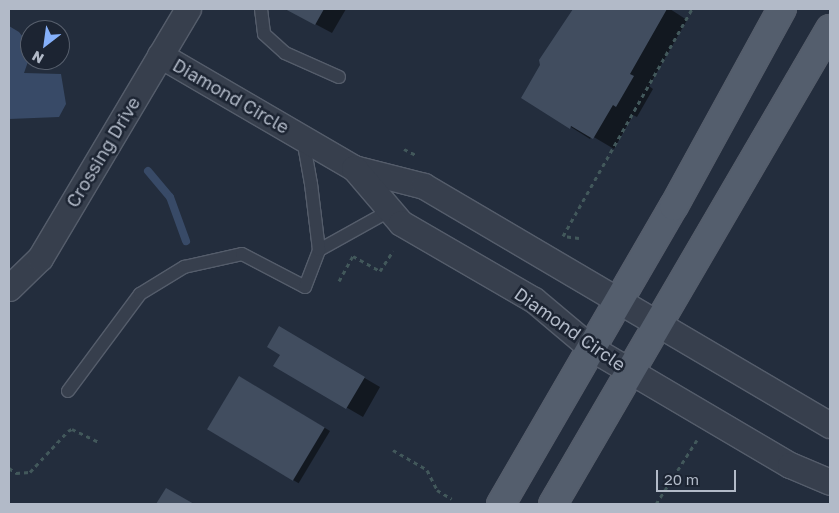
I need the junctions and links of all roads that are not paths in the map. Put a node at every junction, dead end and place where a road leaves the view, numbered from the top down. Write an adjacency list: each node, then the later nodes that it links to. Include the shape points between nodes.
1 (188, 9): 5 (street, Crossing Drive)
2 (261, 9): 6 (lane, via 264,34 285,53)
3 (782, 9): 12 (main road)
4 (830, 29): 13 (main road)
5 (160, 55): 7 (street, Diamond Circle); 11 (street, Crossing Drive, via 40,258)
6 (338, 77)
7 (302, 137): 8 (street, Diamond Circle); 10 (lane)
8 (354, 168): 9 (street, Diamond Circle); 12 (street, Diamond Circle, via 424,186)
9 (391, 210): 10 (lane); 14 (street, Diamond Circle, via 402,222 534,300)
10 (319, 250): 16 (lane, via 305,287 242,254 184,267 140,294)
11 (9, 288)
12 (619, 299): 13 (street, Diamond Circle); 14 (main road)
13 (657, 323): 15 (main road); 17 (street, Diamond Circle)
14 (591, 348): 15 (street, Diamond Circle); 19 (main road)
15 (630, 371): 18 (street, Diamond Circle, via 790,464); 20 (main road)
16 (68, 391)
17 (830, 425)
18 (830, 482)
19 (502, 504)
20 (553, 504)

